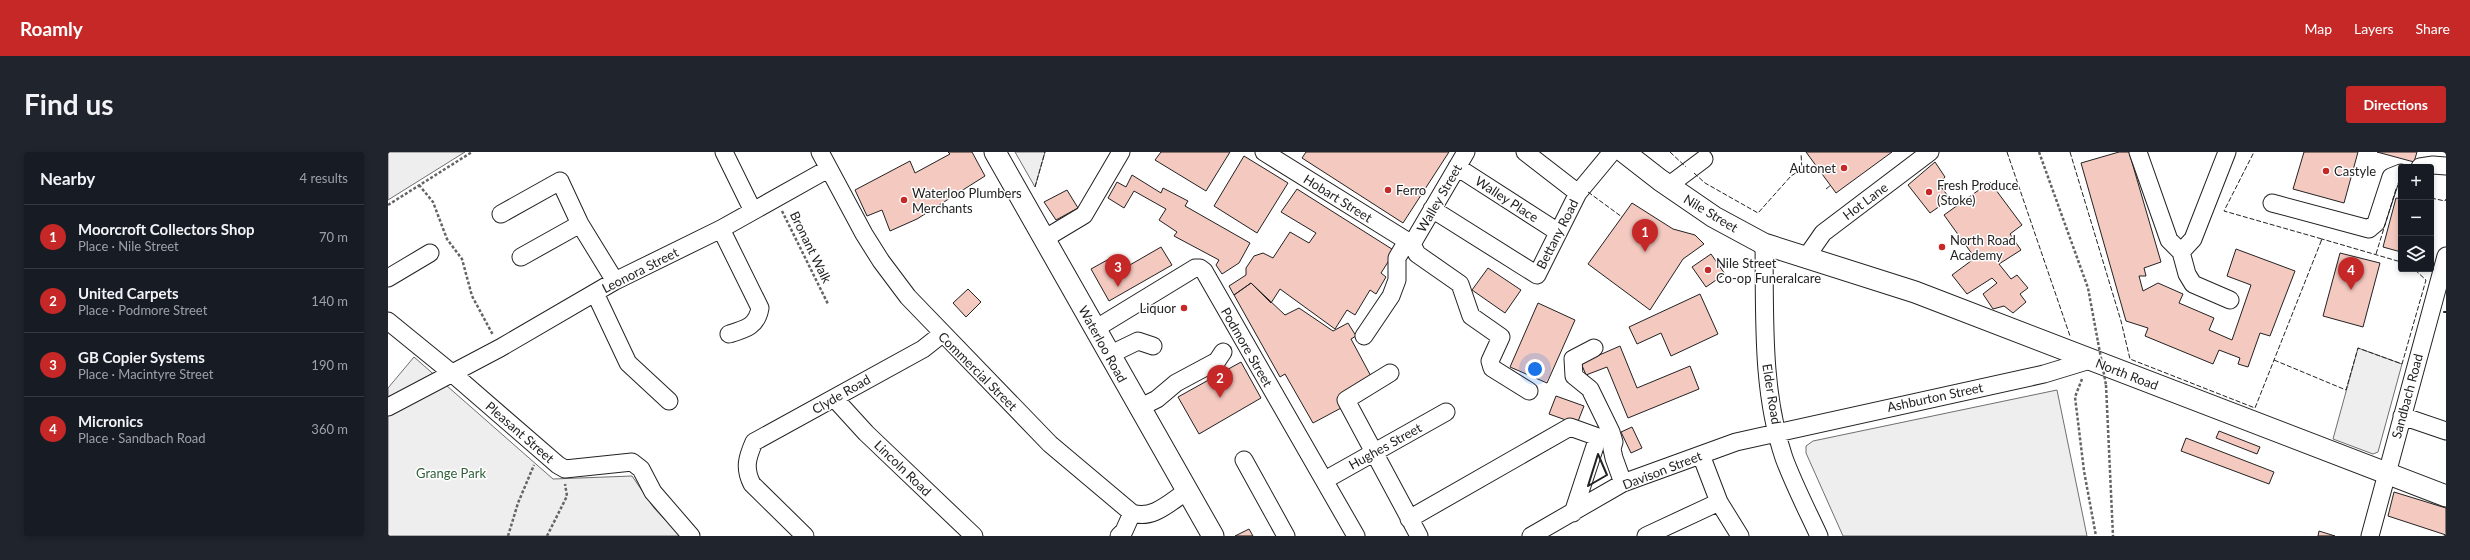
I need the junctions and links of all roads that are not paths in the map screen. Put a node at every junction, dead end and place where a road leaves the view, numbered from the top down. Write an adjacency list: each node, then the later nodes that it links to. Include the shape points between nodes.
1 (724, 152): 21 (street)
2 (820, 152): 15 (street, Commercial Street)
3 (995, 152): 26 (main road, Waterloo Road)
4 (1121, 152): 26 (street, via 1084,215)
5 (1264, 152): 27 (street, Hobart Street)
6 (1466, 152): 14 (street, Walley Street)
7 (1525, 152): 18 (street)
8 (1612, 152): 18 (street, Bettany Road)
9 (1624, 152): 17 (main road, Nile Street)
10 (1930, 152): 31 (street, Hot Lane, via 1823,233)
11 (2138, 152): 29 (street, via 2169,240)
12 (2227, 152): 29 (street, via 2194,239)
13 (1704, 159): 17 (street)
14 (1457, 167): 20 (street, Walley Street); 25 (street, Walley Place)
15 (828, 169): 21 (street, Leonora Street); 41 (street, Commercial Street, via 880,261)
16 (2398, 174): 19 (street, via 2391,177 2376,223 2369,229)
17 (1668, 186): 28 (main road, Nile Street, via 1714,217)
18 (1578, 192): 25 (street, Bettany Road)
19 (2272, 203)
20 (1432, 209): 25 (street, Bettany Road, via 1537,274); 27 (street, Walley Street)
21 (753, 211): 24 (street, Leonora Street)
22 (501, 214): 23 (street, via 560,181)
23 (580, 224): 33 (street); 35 (street)
24 (721, 229): 35 (street, Leonora Street); 40 (street, via 760,308 758,319 750,328)
25 (1558, 232)
26 (1044, 239): 39 (main road, Waterloo Road)
27 (1409, 243): 42 (street, Walley Street, via 1397,258 1397,280 1391,296); 50 (street, Hobart Street, via 1417,254 1460,284 1471,316 1501,337 1490,361 1492,368)
28 (1764, 244): 31 (main road, Nile Street); 58 (street, Elder Road, via 1765,340 1772,406)
29 (2181, 252): 37 (street, via 2187,274 2193,284)
30 (430, 253): 34 (street)
31 (1807, 256): 45 (main road, North Road)
32 (2446, 256): 56 (street, Sandbach Road)
33 (522, 257)
34 (388, 278)
35 (615, 281): 36 (street, Leonora Street)
36 (595, 293): 49 (street, Leonora Street); 52 (street, via 628,363)
37 (2230, 300)
38 (388, 321): 49 (street, Pleasant Street)
39 (1095, 329): 47 (main road, Waterloo Road); 63 (street, Podmore Street, via 1149,295 1200,268)
40 (729, 334)
41 (942, 334): 51 (street, Clyde Road, via 924,349 866,379); 68 (street, Commercial Street, via 1050,444)
42 (1364, 336)
43 (1153, 346): 47 (street, via 1138,341)
44 (1594, 348): 64 (street, via 1573,359 1574,376 1590,389 1611,432 1614,458)
45 (2094, 351): 58 (street, Ashburton Street, via 2044,374); 62 (main road, North Road)
46 (1223, 352): 54 (street, via 1217,361 1176,383 1157,399)
47 (1109, 355): 54 (main road, Waterloo Road)
48 (1390, 373): 59 (street, via 1346,400)
49 (453, 374): 53 (street, Leonora Street); 72 (street, Pleasant Street, via 565,469 632,462 641,468 653,492)
50 (1529, 390)
51 (835, 399): 73 (street, Clyde Road, via 754,442 747,459 746,474 752,484); 74 (street, Lincoln Road, via 866,433)
52 (669, 401)
53 (388, 407)
54 (1139, 408): 65 (main road, Waterloo Road)
55 (1446, 412): 59 (street, Hughes Street)
56 (2402, 416): 57 (street); 62 (street, Sandbach Road)
57 (2446, 431)
58 (1778, 432): 60 (street, Davison Street, via 1736,442); 83 (street, Elder Road, via 1790,472)
59 (1374, 452): 63 (street, Hughes Street); 70 (street)
60 (1701, 455): 64 (street, Davison Street); 67 (street)
61 (1244, 460): 77 (street)
62 (2386, 474): 66 (main road, North Road); 71 (street, Sandbach Road)
63 (1324, 480): 78 (street, Podmore Street)
64 (1623, 483): 69 (street, Davison Street)
65 (1187, 491): 68 (street, via 1154,513 1142,516); 76 (main road, Waterloo Road)
66 (2446, 496)
67 (1719, 502): 81 (street); 82 (street)
68 (1132, 512): 75 (street, via 1124,531)
69 (1573, 513): 70 (street, via 1598,437 1570,427); 80 (street, Davison Street)
70 (1409, 519): 79 (street)
71 (2374, 535)
72 (691, 536)
73 (805, 536)
74 (974, 536)
75 (1119, 536)
76 (1213, 536)
77 (1286, 536)
78 (1356, 536)
79 (1419, 536)
80 (1533, 536)
81 (1646, 536)
82 (1740, 536)
83 (1819, 536)

